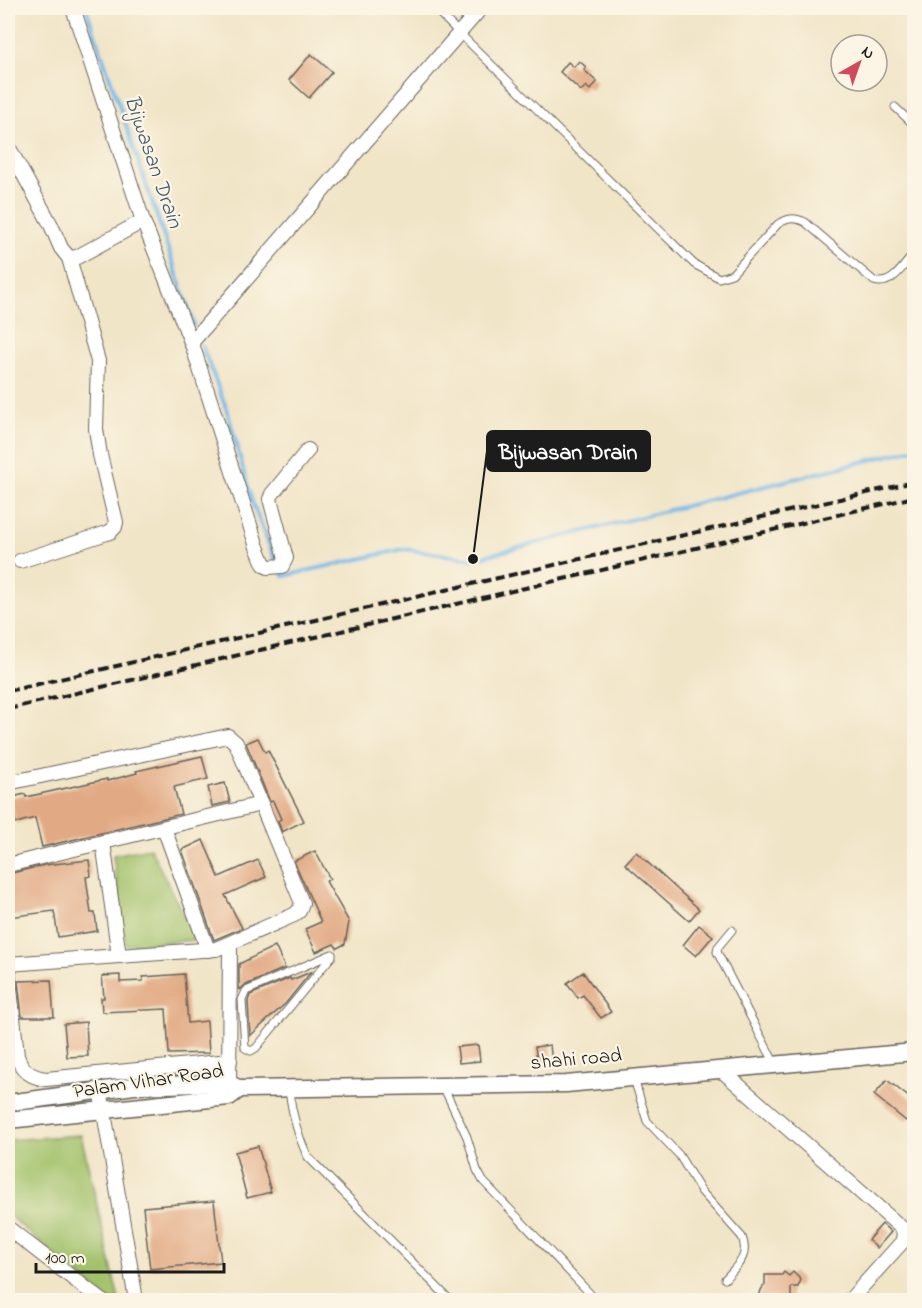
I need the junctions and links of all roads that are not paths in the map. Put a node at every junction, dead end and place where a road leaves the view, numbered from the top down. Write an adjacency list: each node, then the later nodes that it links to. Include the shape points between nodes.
1 (73, 8): 8 (street)
2 (434, 8): 4 (lane)
3 (481, 8): 4 (street)
4 (459, 33): 9 (lane, via 705,272 719,278 732,274 788,218 805,222 881,283 888,282); 11 (street)
5 (895, 107): 6 (lane)
6 (915, 125)
7 (8, 146): 10 (street)
8 (143, 221): 10 (street); 11 (street)
9 (915, 253)
10 (69, 258): 13 (street, via 98,361 96,429 116,522 110,532)
11 (191, 343): 12 (street, via 268,567 285,563 270,499)
12 (308, 450)
13 (20, 561)
14 (8, 783): 15 (street, via 228,736 236,743)
15 (261, 804): 16 (street); 20 (street, via 302,907 294,915)
16 (164, 828): 17 (street); 21 (street)
17 (103, 842): 18 (street); 22 (street)
18 (8, 865)
19 (732, 930): 28 (lane, via 717,952)
20 (230, 944): 21 (street); 25 (street)
21 (208, 950): 22 (street)
22 (119, 956): 23 (street)
23 (8, 964)
24 (8, 969): 27 (street, via 20,1065 35,1078)
25 (237, 1039): 25 (lane, via 246,991 333,954 256,1048 251,1051); 27 (street)
26 (914, 1052): 28 (street, shahi road)
27 (230, 1061): 34 (street)
28 (775, 1064): 29 (street, shahi road)
29 (720, 1069): 30 (street, shahi road); 44 (street, via 904,1230 903,1241)
30 (634, 1076): 31 (street, shahi road, via 566,1084); 39 (lane, via 647,1121 679,1155 701,1191 742,1237 745,1254)
31 (443, 1086): 32 (street, shahi road); 43 (lane, via 483,1181)
32 (289, 1087): 34 (street, shahi road); 42 (lane, via 298,1136 308,1156)
33 (100, 1089): 34 (street, Palam Vihar Road, via 134,1086); 35 (street, Palam Vihar Road); 36 (street)
34 (232, 1090): 36 (street, Palam Vihar Road)
35 (8, 1103)
36 (103, 1109): 37 (street, Palam Vihar Road); 41 (street)
37 (8, 1120)
38 (8, 1228): 40 (street)
39 (725, 1279)
40 (101, 1300)
41 (136, 1300)
42 (450, 1300)
43 (596, 1300)
44 (850, 1300)

